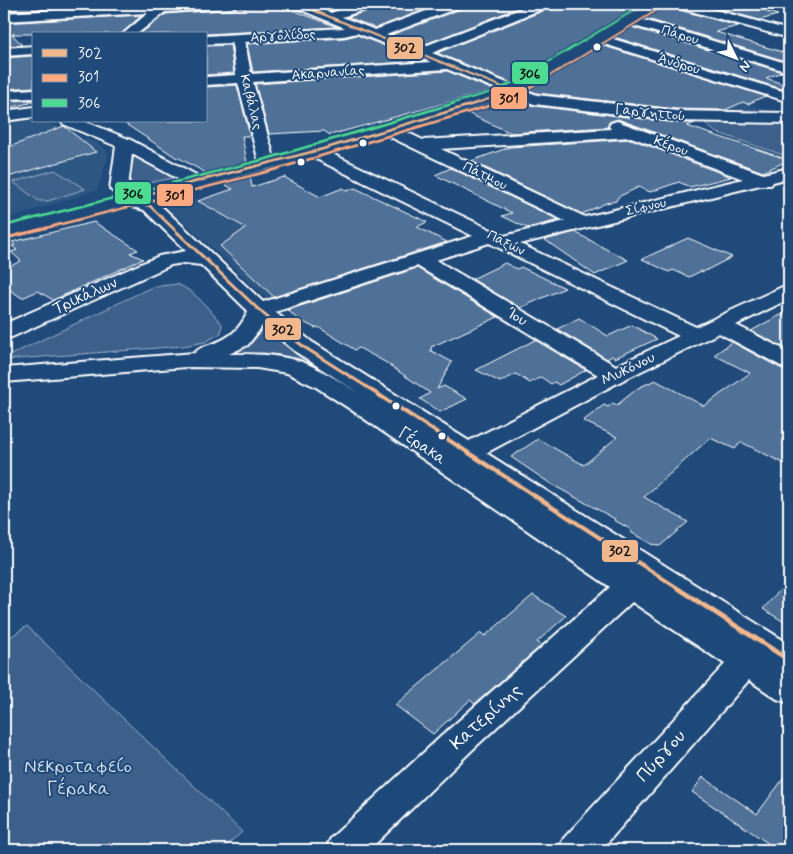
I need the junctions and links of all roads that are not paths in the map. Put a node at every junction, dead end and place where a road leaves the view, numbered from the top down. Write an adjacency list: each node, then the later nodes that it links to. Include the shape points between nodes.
1 (232, 4): 8 (street)
2 (302, 4): 10 (street, Γαργηττού)
3 (369, 4): 10 (street)
4 (456, 4): 15 (street)
5 (543, 4): 21 (street)
6 (656, 4): 11 (street)
7 (680, 4): 14 (street)
8 (164, 6): 9 (street); 13 (street)
9 (4, 17)
10 (330, 17): 12 (street, Γαργηττού)
11 (629, 20): 17 (street); 23 (street, Πάρου)
12 (359, 29): 15 (street, Γαργηττού); 16 (street, Αργολίδος)
13 (132, 32)
14 (789, 34)
15 (374, 35): 21 (street, Γαργηττού)
16 (238, 38): 18 (street, Αργολίδος); 24 (street, Καβάλας)
17 (598, 38): 26 (street); 29 (street, Άνδρου)
18 (208, 40)
19 (32, 50): 20 (street)
20 (4, 52)
21 (420, 53): 22 (street, Γαργηττού)
22 (450, 66): 24 (street, Ακαρνανίας); 26 (street, Γαργηττού)
23 (789, 68)
24 (244, 78): 25 (street, Ακαρνανίας); 40 (street, Καβάλας)
25 (208, 81)
26 (512, 91): 30 (street, Γαργηττού, via 534,99); 35 (street)
27 (32, 93): 28 (street)
28 (4, 95)
29 (789, 98)
30 (582, 106): 33 (street, Γαργηττού, via 677,116); 36 (street, Κέρου, via 594,118)
31 (32, 112): 32 (street)
32 (4, 116)
33 (789, 118)
34 (71, 122): 37 (street)
35 (388, 130): 38 (street, Πάτμου); 39 (street)
36 (633, 132): 38 (street, Γαργηττού); 42 (street, Κέρου)
37 (125, 144): 43 (street); 44 (street, via 119,188)
38 (421, 146): 45 (street, Πάτμου)
39 (314, 152): 40 (street); 47 (street, Παξών)
40 (268, 165): 43 (street)
41 (789, 173): 42 (street, Σίφνου)
42 (765, 181): 45 (street, Σίφνου)
43 (198, 183): 44 (street)
44 (134, 201): 46 (street); 49 (street, via 132,211 171,252); 50 (street, Γέρακα, via 150,206)
45 (581, 222): 47 (street, Σίφνου)
46 (4, 232)
47 (497, 239): 48 (street, Σίφνου); 55 (street, Παξών)
48 (419, 259): 52 (street, Σίφνου); 59 (street, Ίου)
49 (166, 260): 50 (street, Τρικάλων, via 184,257); 54 (street, Τρικάλων)
50 (206, 260): 52 (street, Γέρακα)
51 (789, 291): 53 (street, Μυκόνου)
52 (259, 310): 56 (street, via 253,327 235,344); 60 (street, Γέρακα, via 304,347)
53 (719, 326): 55 (street, Μυκόνου); 57 (street)
54 (4, 332)
55 (697, 336): 59 (street, Μυκόνου)
56 (186, 360): 58 (street, Γέρακα); 61 (street, Γέρακα, via 278,364 293,367 324,382)
57 (789, 361)
58 (4, 374)
59 (615, 375): 60 (street, Μυκόνου)
60 (468, 452): 62 (street, Γέρακα)
61 (630, 586): 63 (street, Γέρακα); 65 (street, Κατερίνης, via 459,740)
62 (789, 660)
63 (746, 662): 64 (street, Γέρακα); 66 (street, Πύργου)
64 (789, 690)
65 (344, 850)
66 (577, 850)

